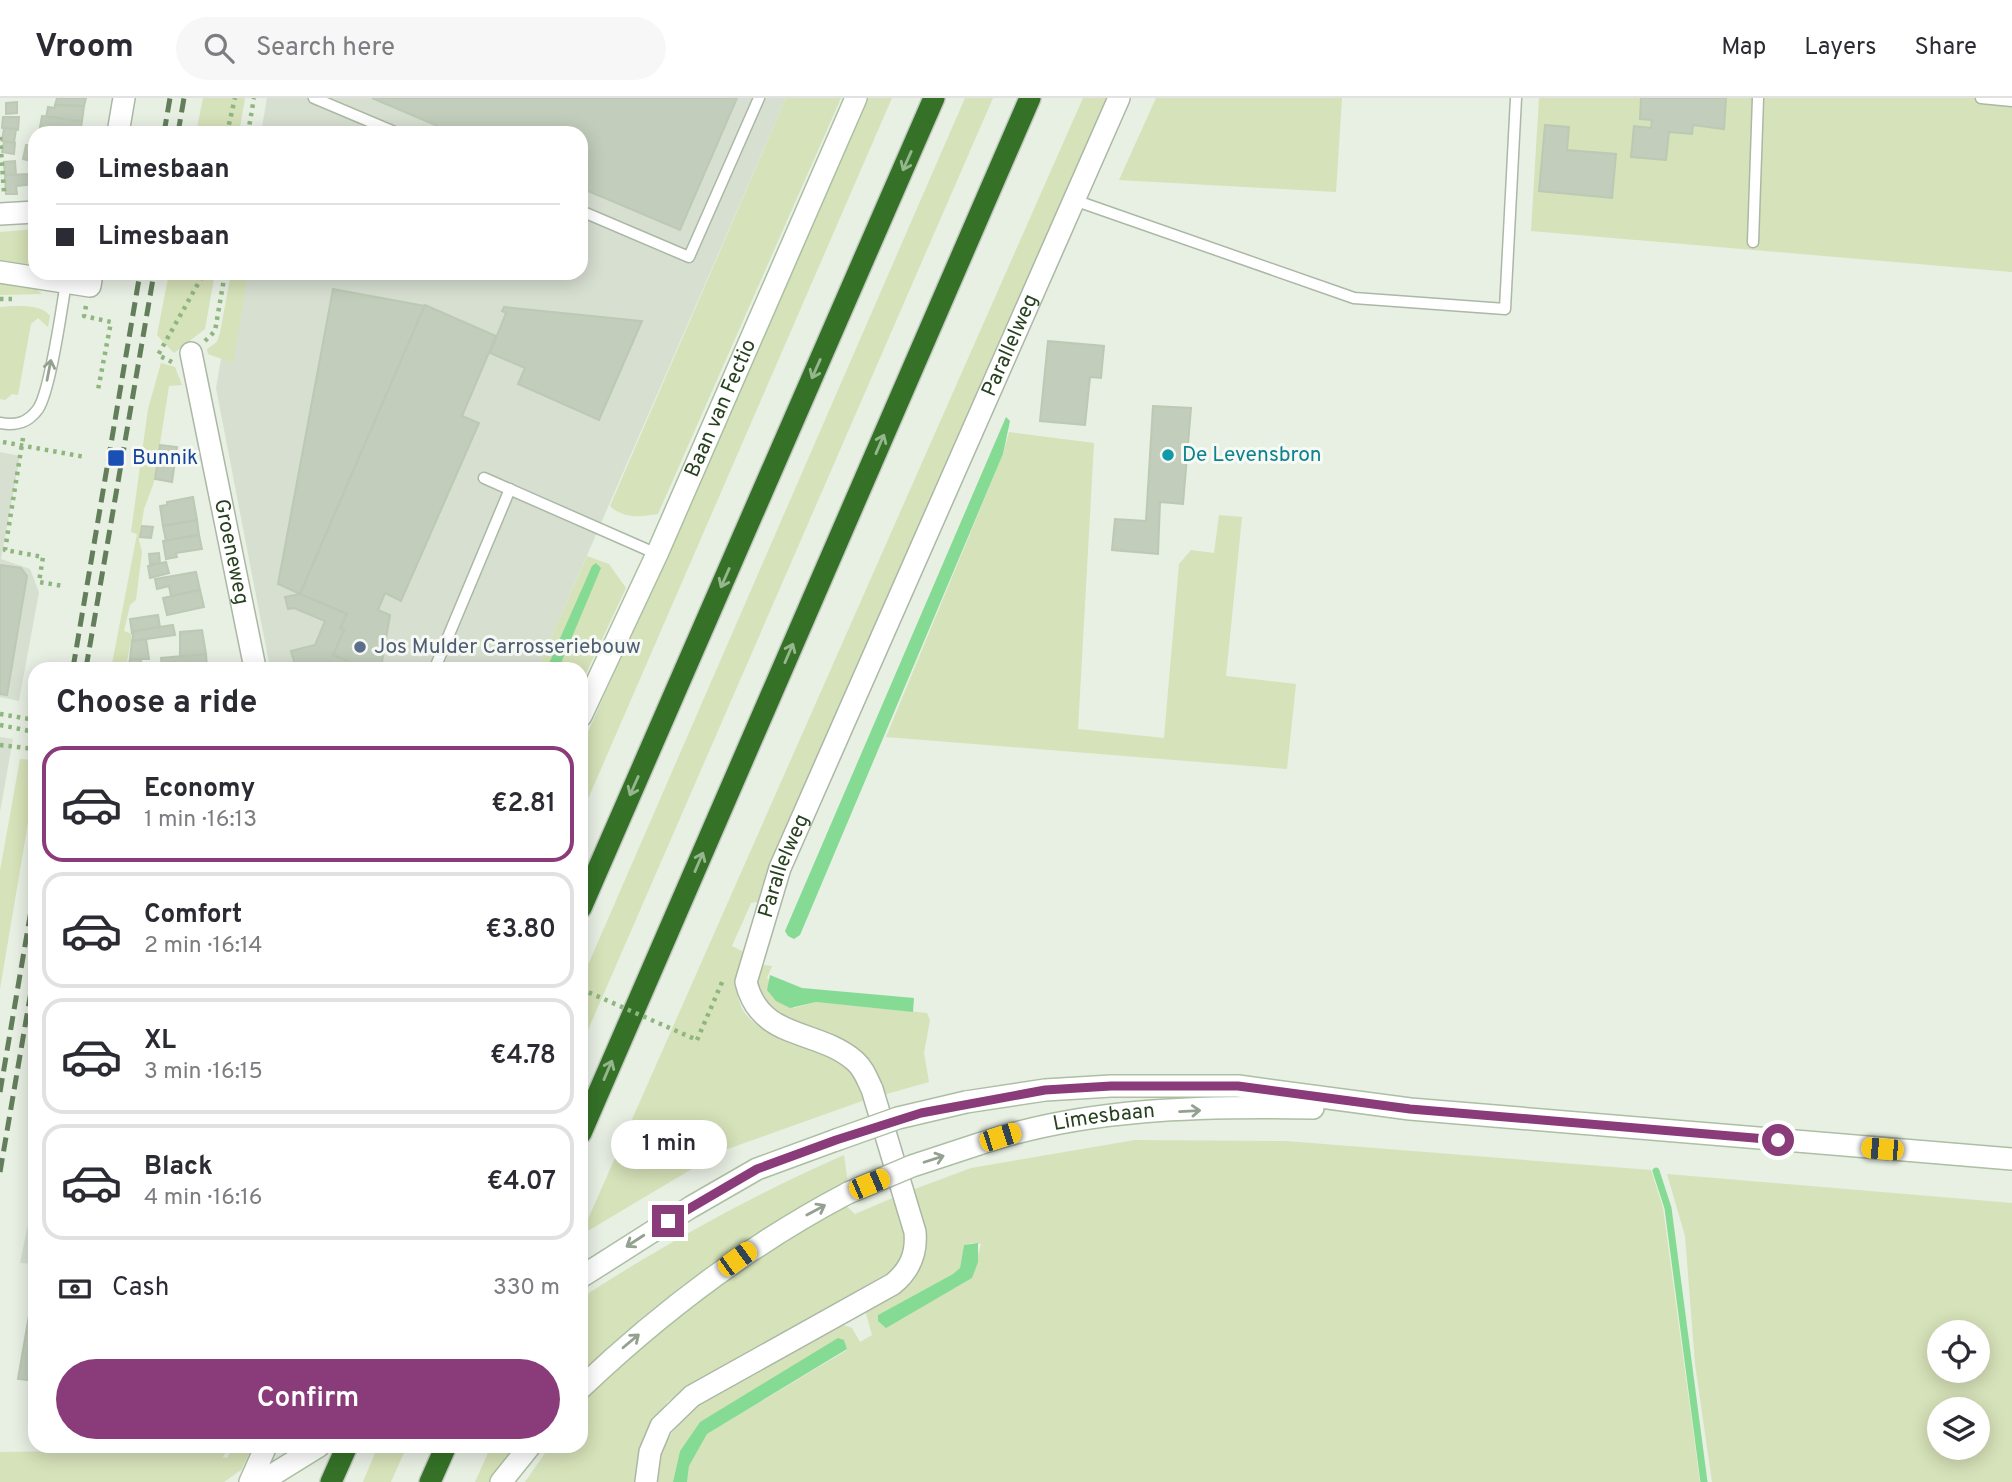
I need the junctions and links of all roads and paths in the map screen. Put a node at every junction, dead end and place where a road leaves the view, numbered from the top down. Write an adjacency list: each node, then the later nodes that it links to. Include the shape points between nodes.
1 (124, 98): 14 (main road)
2 (235, 98): 15 (path)
3 (254, 98): 16 (path)
4 (314, 98): 17 (lane)
5 (759, 98): 22 (lane, via 689,257)
6 (856, 98): 41 (main road, Baan van Fectio)
7 (934, 98): 52 (highway, one-way to 52)
8 (1030, 98): 56 (highway, one-way to 8)
9 (1119, 98): 19 (main road, Parallelweg)
10 (1516, 98): 19 (lane, via 1505,309 1354,298)
11 (1758, 98): 23 (lane)
12 (1981, 98): 13 (lane)
13 (2012, 100)
14 (119, 126)
15 (229, 126)
16 (249, 126)
17 (380, 126)
18 (0, 137): 21 (path)
19 (1074, 200): 70 (main road, Parallelweg, via 780,868 746,982 750,1001 761,1015 844,1053 862,1068 904,1193 916,1249 903,1276 893,1284 692,1396 661,1426 650,1452)
20 (28, 212): 21 (main road)
21 (2, 214)
22 (588, 214)
23 (1753, 242)
24 (0, 272): 25 (main road)
25 (28, 276)
26 (53, 280): 30 (main road)
27 (91, 280): 30 (main road); 33 (path, via 84,316 111,322)
28 (200, 280): 32 (path)
29 (224, 280): 31 (path, via 215,331)
30 (66, 282): 34 (lane, one-way to 30, via 36,412 44,396)
31 (191, 353): 43 (main road, Groeneweg)
32 (158, 355)
33 (98, 390)
34 (24, 421): 35 (lane); 37 (path)
35 (0, 423)
36 (0, 442): 37 (path)
37 (22, 446): 38 (path); 42 (path, via 5,550 43,557 39,582)
38 (85, 457)
39 (484, 478): 40 (lane)
40 (510, 489): 41 (lane); 44 (lane)
41 (657, 554): 45 (main road, Baan van Fectio)
42 (63, 586)
43 (254, 662)
44 (438, 662)
45 (588, 701)
46 (0, 714): 47 (path)
47 (28, 718)
48 (0, 725): 49 (path)
49 (28, 731)
50 (0, 745): 51 (path)
51 (28, 748)
52 (588, 892)
53 (727, 970): 54 (path, bridge, via 697,1040)
54 (588, 992)
55 (1410, 1109): 57 (main road, Limesbaan); 58 (main road, Limesbaan, one-way to 58, bridge, via 1238,1086 1111,1086 966,1102 898,1118 757,1169); 59 (main road, Limesbaan, one-way to 55, bridge, via 626,1345 757,1245 848,1193 1023,1129 1097,1115 1284,1107)
56 (588, 1117)
57 (2012, 1159)
58 (588, 1273)
59 (588, 1381)
60 (264, 1453): 65 (main road)
61 (307, 1453): 66 (main road)
62 (344, 1453): 67 (highway)
63 (443, 1453): 68 (highway)
64 (524, 1453): 69 (main road)
65 (250, 1482)
66 (261, 1482)
67 (331, 1482)
68 (430, 1482)
69 (500, 1482)
70 (646, 1482)

